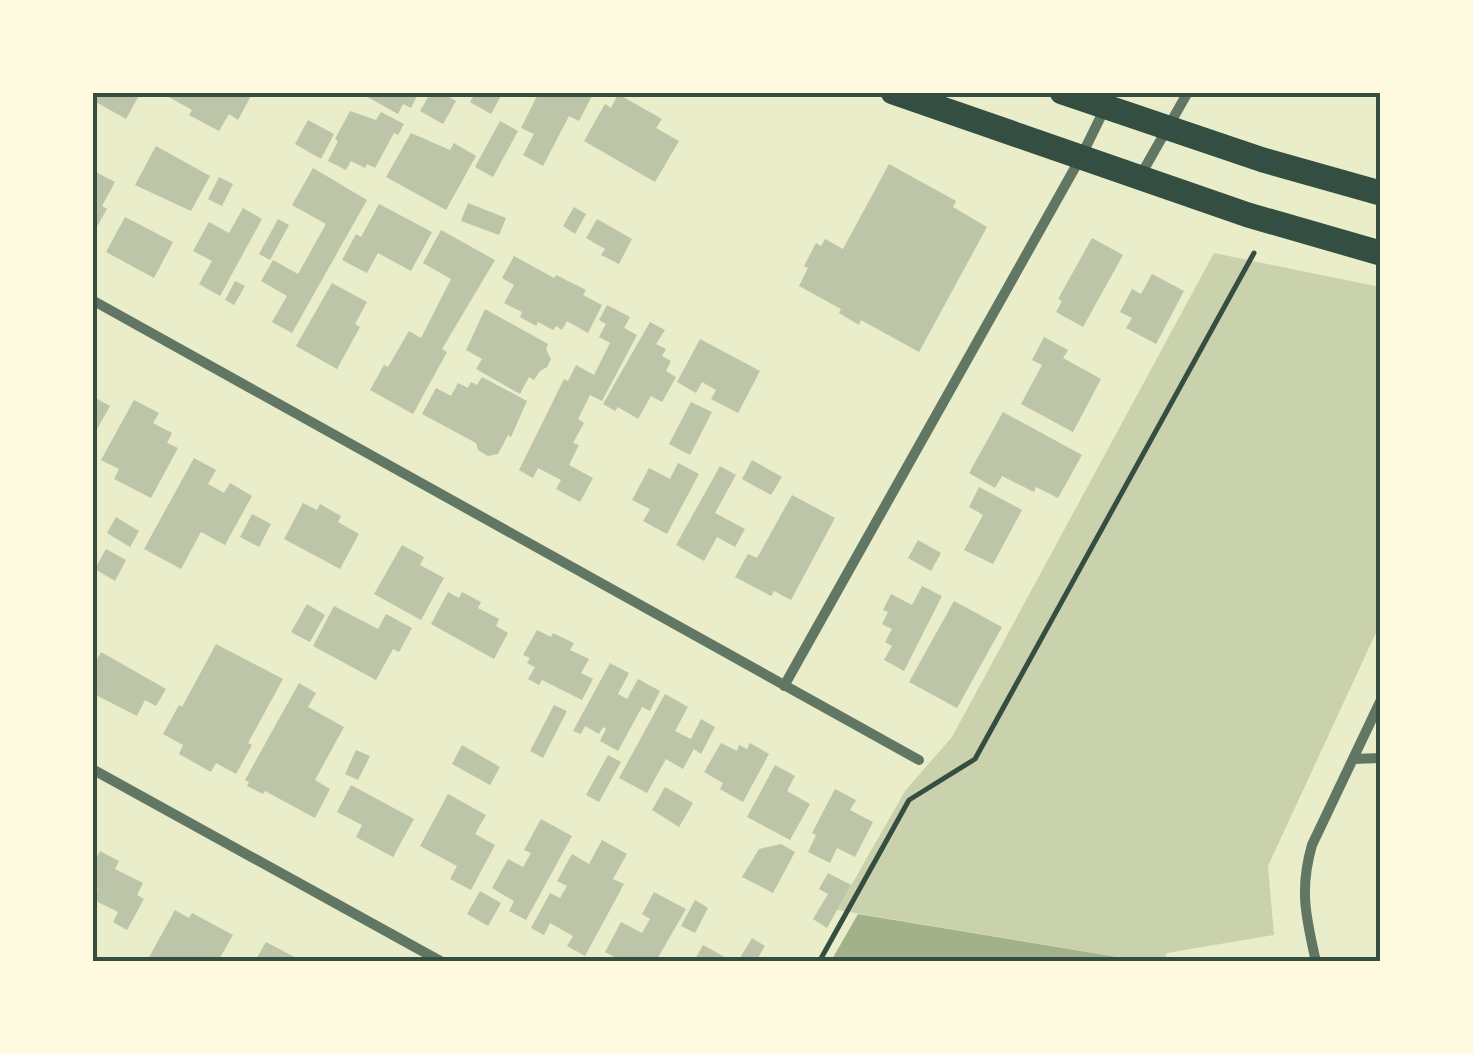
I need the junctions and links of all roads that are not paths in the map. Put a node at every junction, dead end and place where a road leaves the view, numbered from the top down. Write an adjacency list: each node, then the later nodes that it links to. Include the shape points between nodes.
1 (893, 92): 6 (main road)
2 (1062, 92): 4 (main road)
3 (1188, 92): 5 (street)
4 (1106, 108): 5 (main road); 6 (street)
5 (1168, 128): 7 (street); 8 (main road)
6 (1081, 158): 7 (main road); 11 (street)
7 (1139, 178): 9 (main road)
8 (1380, 194)
9 (1380, 253)
10 (92, 300): 11 (street)
11 (784, 686): 15 (street)
12 (1380, 702): 14 (street)
13 (1380, 758): 14 (street)
14 (1354, 759): 18 (street, via 1305,870 1302,899)
15 (919, 760)
16 (92, 770): 17 (street)
17 (442, 962)
18 (1316, 962)

